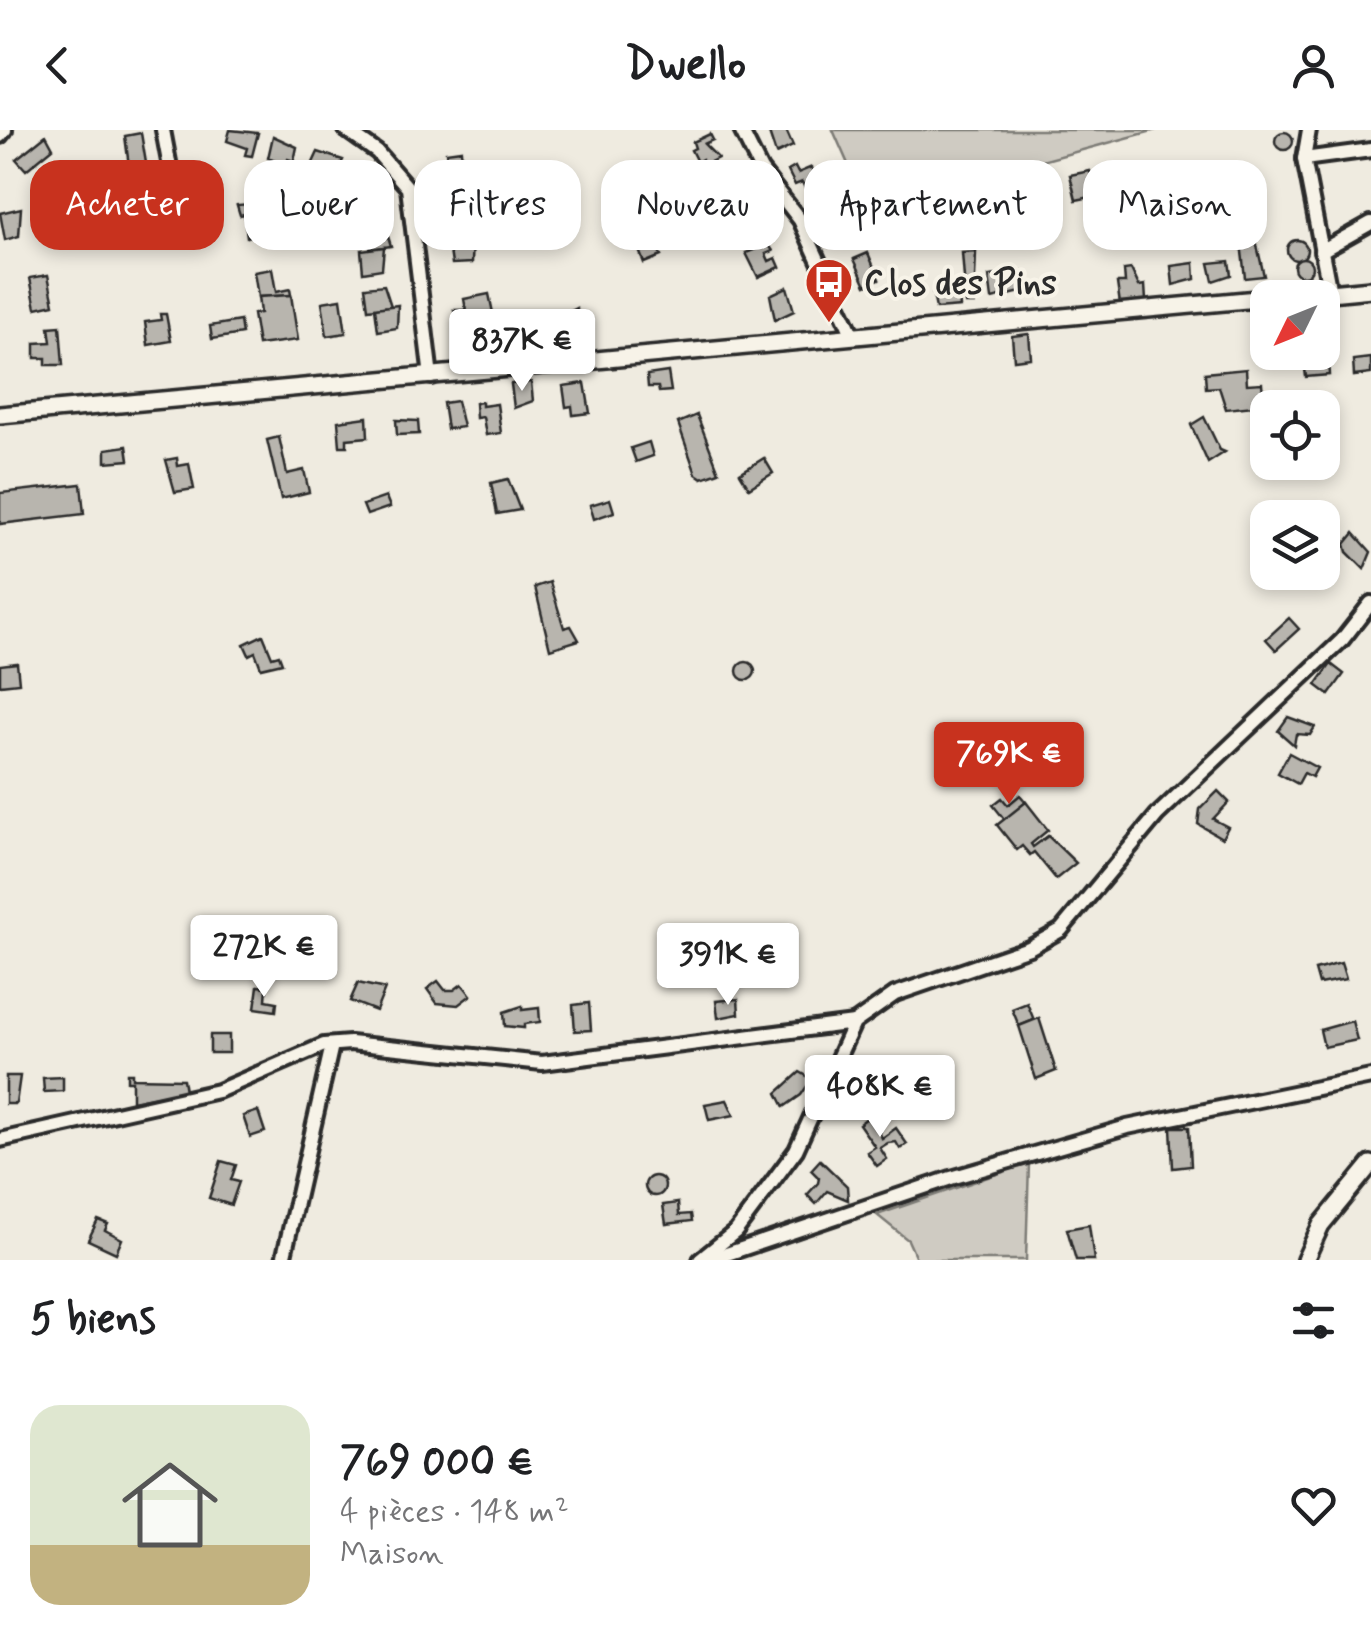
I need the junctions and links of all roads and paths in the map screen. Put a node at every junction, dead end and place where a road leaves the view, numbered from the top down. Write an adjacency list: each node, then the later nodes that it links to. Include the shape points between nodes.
1 (5, 130): 6 (street)
2 (163, 130): 9 (street)
3 (346, 130): 17 (street, via 377,152 408,188)
4 (741, 130): 16 (street, via 760,170 800,220)
5 (1309, 130): 8 (street)
6 (0, 136)
7 (1371, 150): 8 (street)
8 (1304, 159): 11 (street)
9 (169, 160)
10 (1371, 223): 11 (street)
11 (1322, 251): 12 (street)
12 (1328, 280)
13 (1371, 289): 14 (main road)
14 (1340, 292)
15 (1250, 300): 16 (main road)
16 (854, 336): 17 (main road)
17 (431, 377): 18 (main road)
18 (0, 415)
19 (1371, 603): 20 (street, via 1342,640 1157,814 1061,930 1029,948 895,994)
20 (854, 1024): 21 (street, via 542,1063); 26 (street, via 796,1150 736,1230)
21 (332, 1044): 23 (street, via 218,1090); 25 (street)
22 (1371, 1077): 27 (street, via 1128,1127)
23 (0, 1140)
24 (1371, 1164): 28 (main road, via 1321,1225)
25 (282, 1260)
26 (700, 1260)
27 (708, 1260)
28 (1305, 1260)

